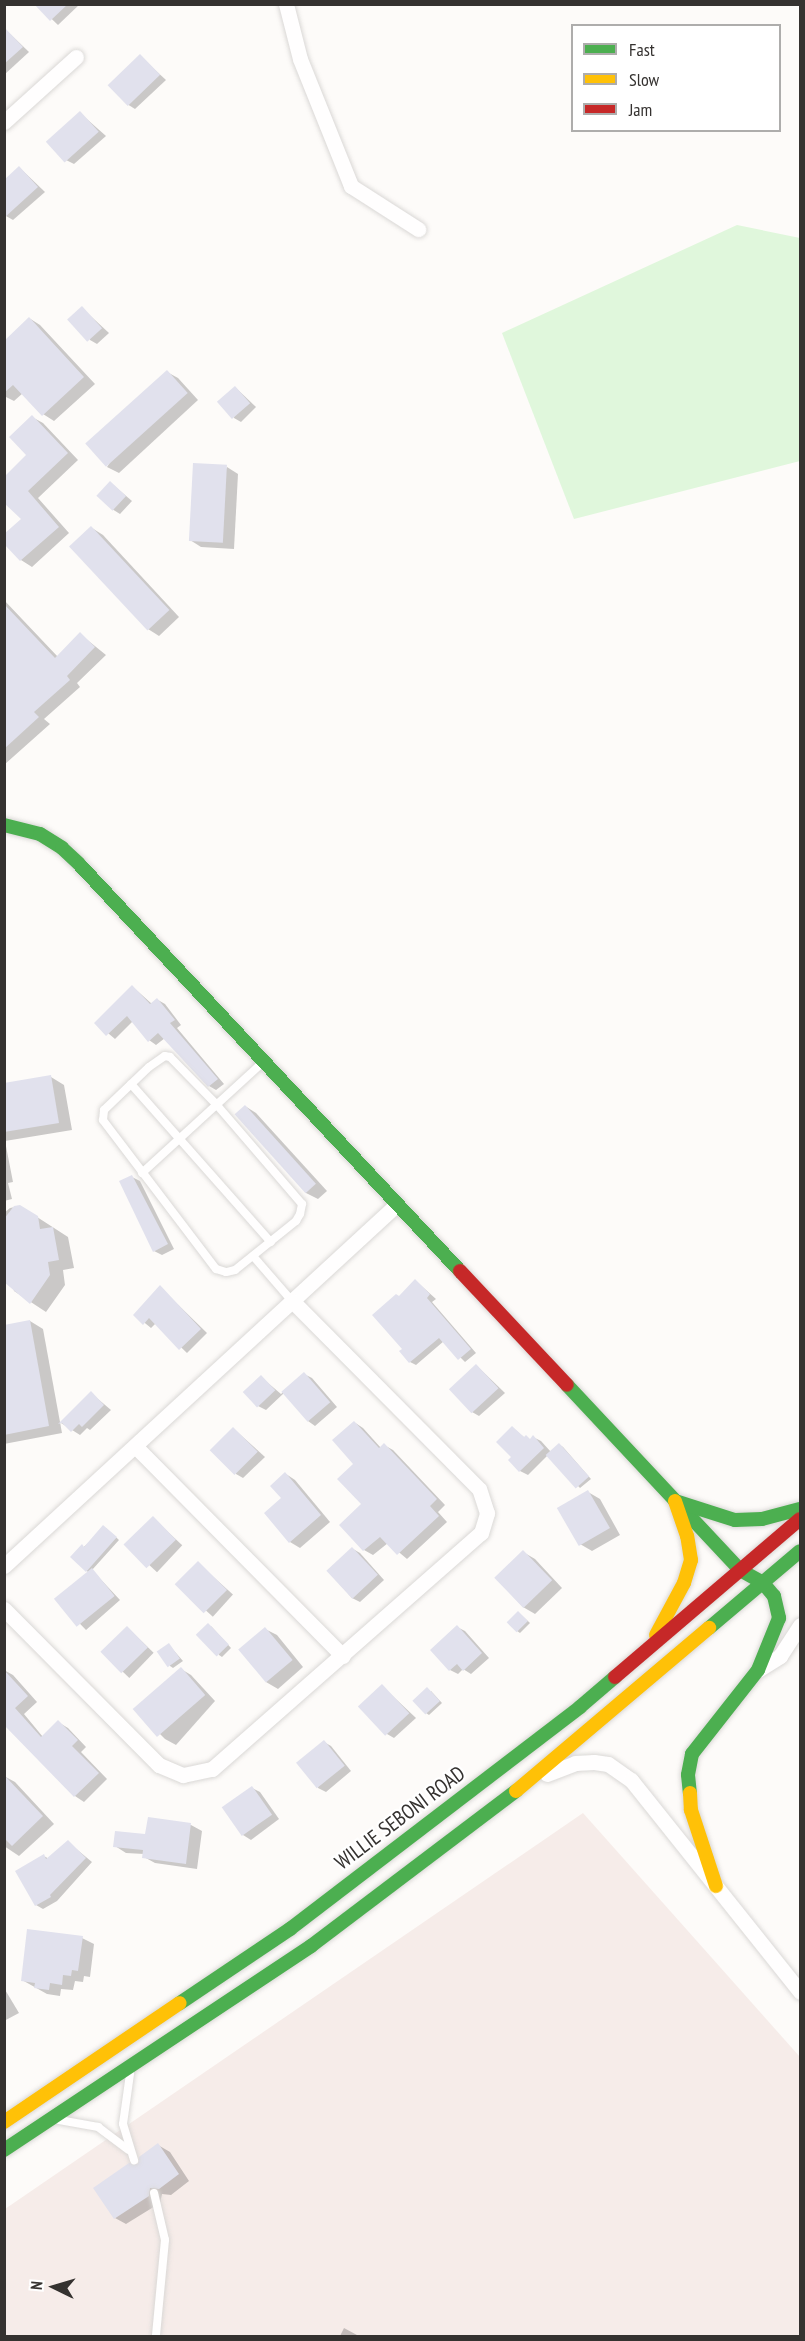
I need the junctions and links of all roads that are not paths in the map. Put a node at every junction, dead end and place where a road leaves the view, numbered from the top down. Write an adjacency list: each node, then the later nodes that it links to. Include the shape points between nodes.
1 (286, 4): 4 (street, via 300,59 351,186)
2 (76, 57): 3 (street)
3 (4, 122)
4 (418, 229)
5 (4, 825): 6 (main road, via 40,834 62,848)
6 (263, 1062): 8 (lane); 11 (main road)
7 (131, 1084): 8 (lane, via 165,1056); 9 (lane); 10 (lane, via 102,1115)
8 (216, 1104): 9 (lane); 12 (lane, via 302,1204 296,1221)
9 (180, 1138): 10 (lane); 12 (lane)
10 (142, 1173): 13 (lane, via 216,1269 235,1270)
11 (396, 1205): 14 (street); 16 (main road)
12 (271, 1242): 13 (lane)
13 (253, 1256): 14 (lane)
14 (293, 1302): 15 (street); 26 (street, via 479,1489 487,1513 482,1533)
15 (136, 1447): 20 (street); 26 (street)
16 (675, 1501): 17 (main road, via 735,1520 762,1519); 21 (main road); 25 (main road, via 692,1560 684,1583)
17 (801, 1509)
18 (801, 1520): 21 (main road, WILLIE SEBONI ROAD)
19 (801, 1551): 22 (main road)
20 (4, 1566)
21 (740, 1570): 22 (main road); 25 (main road, WILLIE SEBONI ROAD)
22 (763, 1583): 27 (main road, via 774,1596 779,1618); 28 (main road)
23 (4, 1609): 26 (street, via 159,1765 183,1775 212,1769)
24 (801, 1624): 27 (street, via 780,1656)
25 (647, 1650): 33 (main road, WILLIE SEBONI ROAD, via 580,1707 290,1929)
26 (342, 1656)
27 (758, 1670): 29 (main road, via 692,1754 688,1775 691,1810)
28 (528, 1782): 29 (street, via 575,1763 608,1764 631,1780); 31 (main road, via 311,1946)
29 (716, 1886): 30 (street)
30 (801, 1992)
31 (132, 2065): 32 (main road); 35 (lane, via 123,2112)
32 (52, 2119): 34 (main road); 35 (lane, via 98,2127)
33 (4, 2122)
34 (4, 2150)
35 (129, 2151): 36 (lane)
36 (134, 2160)
37 (154, 2193): 38 (lane, via 165,2240)
38 (156, 2337)

